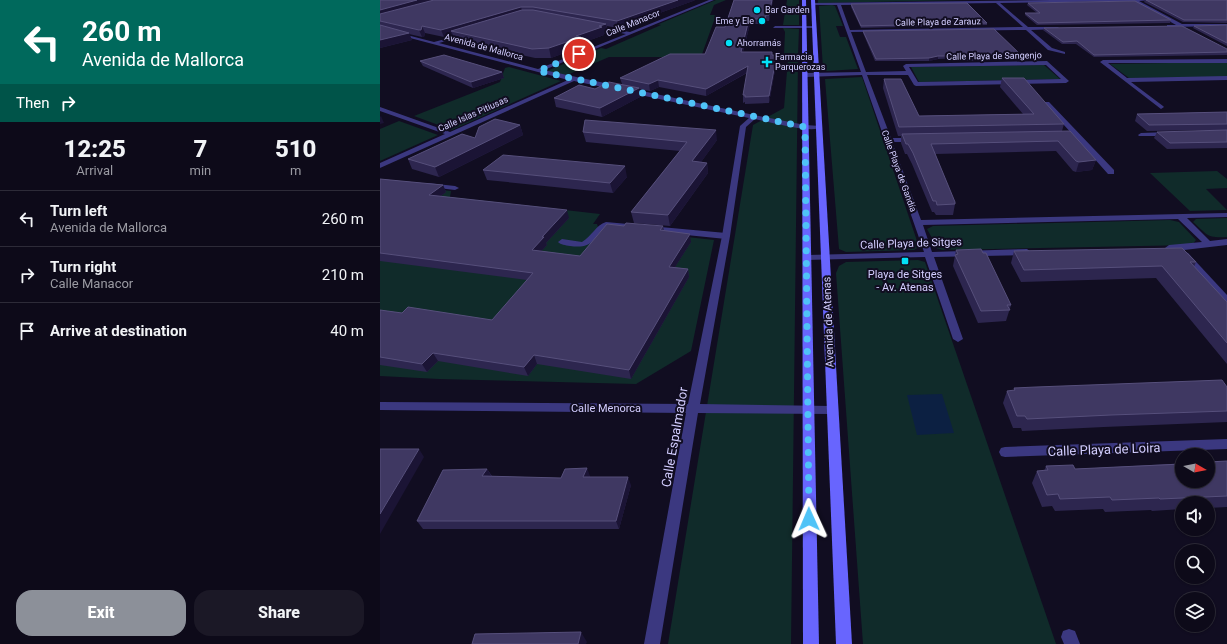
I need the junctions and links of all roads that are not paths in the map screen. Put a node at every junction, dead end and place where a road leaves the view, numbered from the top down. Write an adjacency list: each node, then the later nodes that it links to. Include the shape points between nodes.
1 (712, 0): 18 (street, Calle Manacor)
2 (1135, 0): 3 (street); 5 (street); 10 (street)
3 (1149, 0)
4 (810, 1): 6 (street); 12 (main road, Avenida de Atenas)
5 (997, 2): 6 (street); 13 (street)
6 (839, 4): 16 (street, Calle Playa de Gandía)
7 (587, 25): 18 (street)
8 (1227, 25): 10 (street)
9 (1167, 26): 10 (street)
10 (1182, 26): 19 (street)
11 (775, 27): 12 (street)
12 (809, 27): 25 (main road, Avenida de Atenas); 27 (main road, Avenida de Atenas)
13 (1027, 28): 14 (street, Calle Playa de Zarauz); 16 (street, Calle Playa de Zarauz); 21 (street, via 1050,49)
14 (1066, 28)
15 (380, 29): 20 (street, Avenida de Mallorca)
16 (848, 31): 26 (street, Calle Playa de Gandía)
17 (472, 32): 20 (street)
18 (630, 33): 23 (street, Calle Manacor)
19 (1194, 33)
20 (436, 43): 23 (street, Avenida de Mallorca)
21 (1063, 53)
22 (1227, 60): 30 (street, via 1103,62)
23 (538, 71): 29 (street, Avenida de Mallorca)
24 (910, 73): 24 (street, Calle Playa de Sangenjo, via 916,84 1066,81 1047,63 906,66); 26 (street)
25 (816, 74): 26 (street); 27 (street); 36 (main road, Avenida de Atenas)
26 (864, 74): 42 (street, Calle Playa de Gandía)
27 (805, 75): 35 (main road, Avenida de Atenas)
28 (1227, 78): 30 (street)
29 (574, 79): 34 (street, Avenida de Mallorca); 37 (street, Calle Islas Pitiusas)
30 (1126, 80): 32 (street)
31 (1047, 103): 41 (street)
32 (1161, 107)
33 (380, 108): 37 (street)
34 (754, 117): 35 (street, Avenida de Mallorca); 51 (street, Calle Espalmador, via 743,126)
35 (805, 127): 36 (street, Avenida de Mallorca); 60 (main road, Avenida de Atenas)
36 (819, 127): 59 (main road, Avenida de Atenas)
37 (450, 134): 44 (street, Calle Islas Pitiusas)
38 (1172, 134): 39 (street)
39 (1141, 135)
40 (1054, 137): 41 (street)
41 (1078, 137): 45 (street)
42 (887, 140): 43 (street); 50 (street, Calle Playa de Gandía)
43 (923, 140)
44 (380, 166)
45 (1111, 172)
46 (420, 184): 47 (street)
47 (455, 188)
48 (1227, 215): 49 (street, Calle Playa de Sitges)
49 (1180, 216): 50 (street, Calle Playa de Sitges); 54 (street)
50 (918, 223): 58 (street, Calle Playa de Gandía)
51 (726, 236): 52 (street, via 611,224 602,226 588,243); 64 (street, Calle Espalmador)
52 (562, 242)
53 (1227, 242): 54 (street)
54 (1207, 243): 56 (street)
55 (1164, 248): 56 (street)
56 (1178, 248): 61 (street)
57 (1039, 252): 58 (street, Calle Playa de Sitges)
58 (928, 254): 59 (street, Calle Playa de Sitges); 62 (street, Calle Playa de Gandía)
59 (825, 257): 60 (street, Calle Playa de Sitges); 66 (main road, Avenida de Atenas)
60 (808, 258): 65 (main road, Avenida de Atenas)
61 (1227, 301)
62 (958, 339)
63 (380, 406): 64 (street, Calle Menorca)
64 (693, 409): 65 (street, Calle Menorca); 69 (street, Calle Espalmador)
65 (807, 410): 66 (street, Calle Menorca); 70 (main road, Avenida de Atenas)
66 (831, 410): 71 (main road, Avenida de Atenas)
67 (1227, 444): 68 (street, Calle Playa de Loira)
68 (1004, 452)
69 (652, 644)
70 (810, 644)
71 (844, 644)

